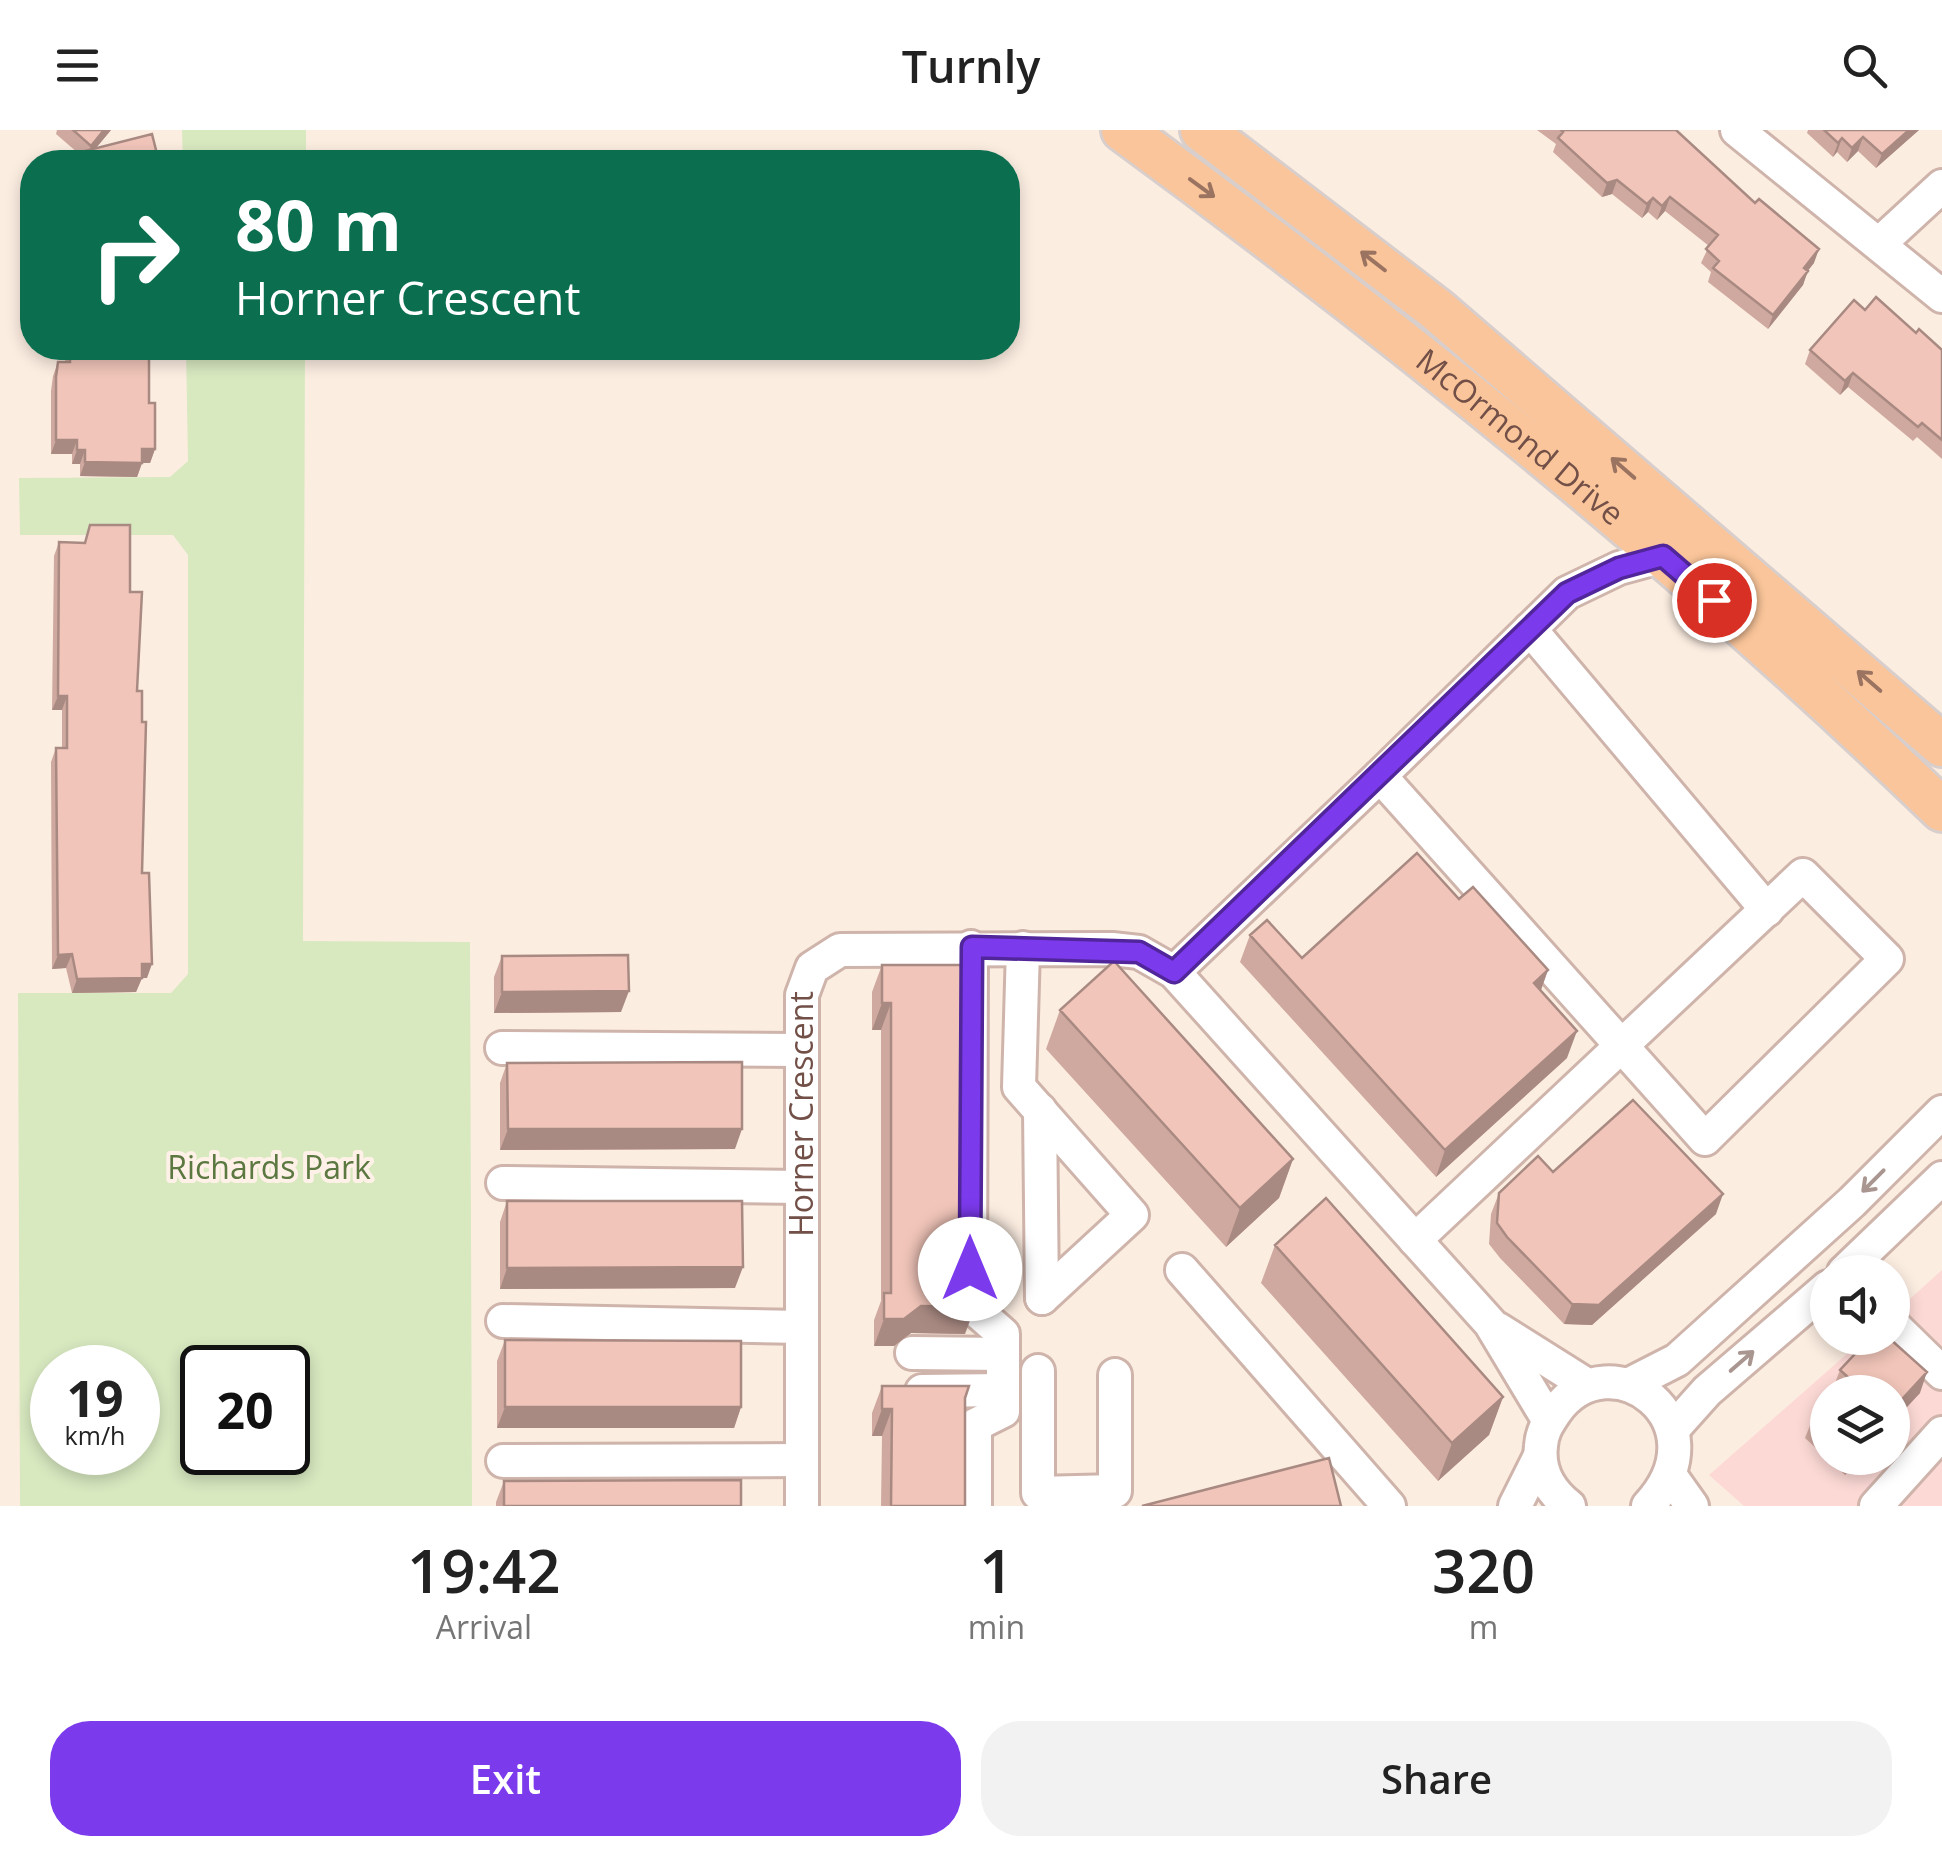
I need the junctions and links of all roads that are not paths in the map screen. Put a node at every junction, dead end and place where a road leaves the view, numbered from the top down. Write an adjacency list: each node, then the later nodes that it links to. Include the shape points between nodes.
1 (1124, 130): 7 (main road, McOrmond Drive, one-way to 7, via 1487,406)
2 (1202, 130): 9 (main road, McOrmond Drive, one-way to 2, via 1436,309)
3 (1737, 130): 5 (street)
4 (1942, 186): 5 (street)
5 (1879, 244): 6 (street)
6 (1942, 296)
7 (1663, 556): 8 (street, via 1567,593); 11 (main road, McOrmond Drive, via 1790,664)
8 (1530, 629): 10 (street); 12 (street)
9 (1942, 745)
10 (1380, 776): 15 (street); 17 (street)
11 (1942, 810)
12 (1767, 910): 17 (street); 17 (street, via 1804,875 1886,958 1704,1139)
13 (972, 947): 14 (street, Horner Crescent); 18 (street, Horner Crescent, via 840,950 812,968 802,995); 33 (street, via 970,1305 1004,1334)
14 (1023, 948): 15 (street, Horner Crescent, via 1139,952); 19 (street, via 1019,1086)
15 (1174, 972): 24 (street, Horner Crescent)
16 (502, 1048): 18 (street)
17 (1622, 1048): 24 (street)
18 (801, 1050): 23 (street, Horner Crescent)
19 (1040, 1110): 19 (street, via 1132,1215 1042,1298 1042,1279)
20 (1942, 1112): 38 (street, one-way to 38, via 1676,1360)
21 (1942, 1178): 25 (street)
22 (504, 1182): 23 (street)
23 (801, 1187): 30 (street, Horner Crescent)
24 (1416, 1240): 29 (street, Horner Crescent)
25 (1862, 1255)
26 (1182, 1270): 51 (street)
27 (1810, 1302): 42 (street, one-way to 27, via 1707,1391)
28 (503, 1320): 30 (street)
29 (1490, 1324): 37 (street, Horner Crescent); 41 (street, Horner Crescent)
30 (802, 1327): 45 (street, Horner Crescent)
31 (1910, 1342): 35 (street)
32 (912, 1353): 33 (street)
33 (1003, 1354): 39 (street)
34 (1038, 1371): 48 (street)
35 (1942, 1373)
36 (1114, 1374): 48 (street, via 1114,1491)
37 (1587, 1385): 38 (street); 41 (street, via 1568,1395)
38 (1628, 1385): 42 (street, via 1664,1410)
39 (1003, 1390): 40 (street); 50 (street, via 1003,1412 976,1425)
40 (909, 1391)
41 (1549, 1421): 44 (street)
42 (1673, 1430): 47 (street)
43 (1942, 1433): 56 (street)
44 (1540, 1456): 52 (street); 53 (street, via 1545,1478)
45 (802, 1460): 46 (street); 49 (street, Horner Crescent)
46 (504, 1461)
47 (1670, 1475): 54 (street); 55 (street)
48 (1038, 1500)
49 (802, 1506)
50 (974, 1506)
51 (1389, 1506)
52 (1515, 1506)
53 (1569, 1506)
54 (1648, 1506)
55 (1692, 1506)
56 (1876, 1506)

